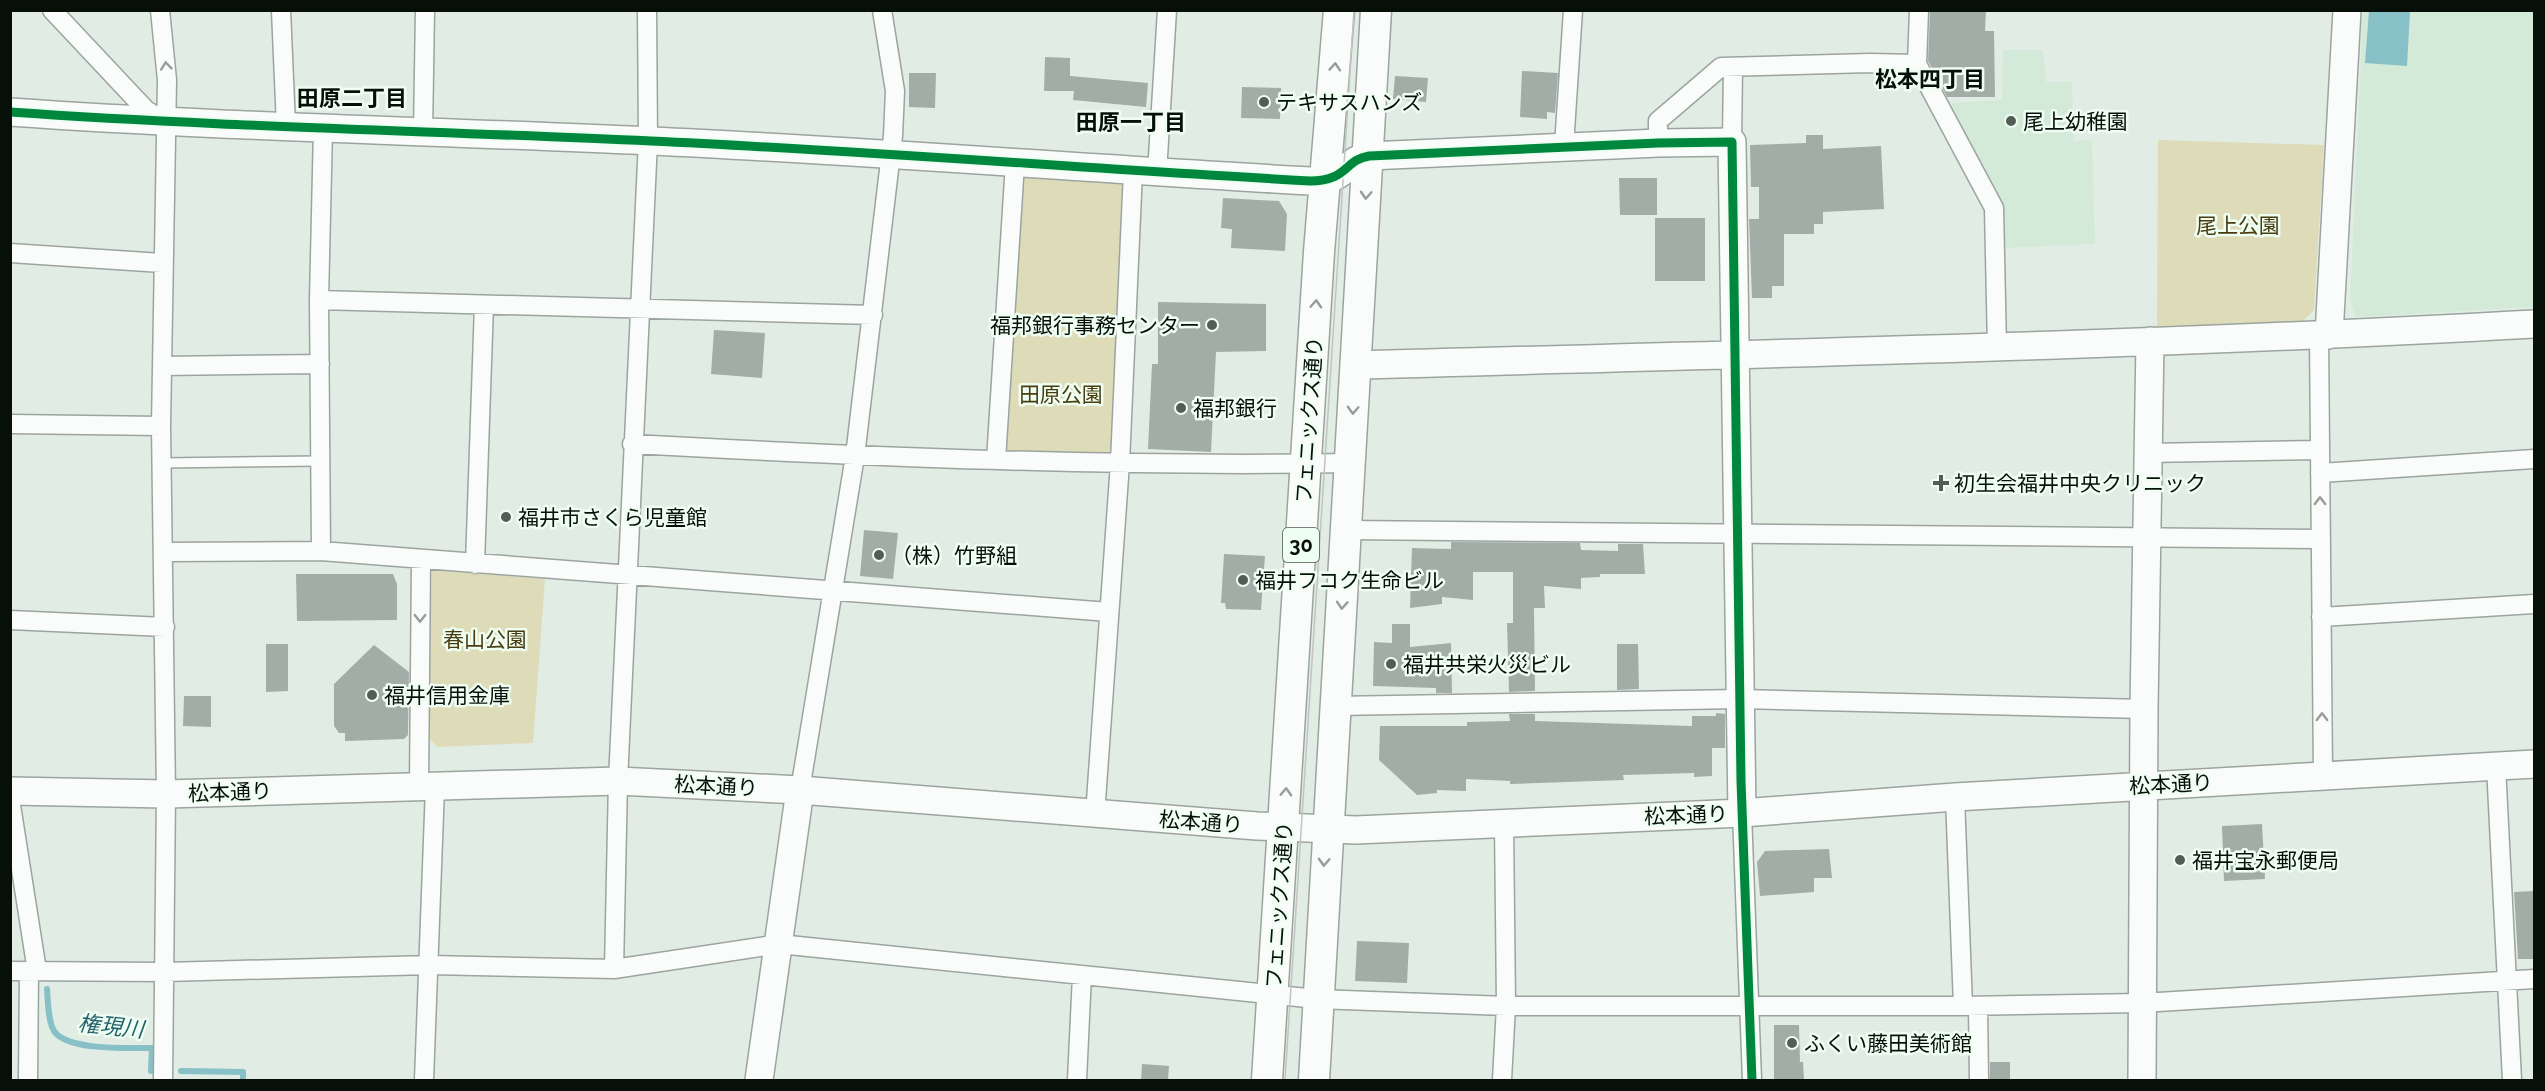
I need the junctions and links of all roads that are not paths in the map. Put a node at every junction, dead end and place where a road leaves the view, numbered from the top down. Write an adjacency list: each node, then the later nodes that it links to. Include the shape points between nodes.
1 (52, 10): 16 (street, via 147,111)
2 (160, 10): 16 (street, one-way to 2, via 167,80)
3 (281, 10): 17 (street)
4 (425, 10): 19 (street)
5 (647, 10): 20 (street)
6 (882, 10): 24 (street, via 896,99)
7 (1167, 10): 27 (street)
8 (1339, 10): 28 (main road, フェニックス通り / 30, one-way to 8)
9 (1376, 10): 25 (main road, フェニックス通り / 30)
10 (1573, 10): 23 (street)
11 (1919, 10): 13 (street)
12 (2347, 10): 36 (street)
13 (1917, 64): 14 (street); 38 (street, via 1994,208)
14 (1734, 67): 21 (street, via 1717,68 1658,121); 22 (street)
15 (10, 112): 16 (street)
16 (166, 123): 17 (street); 30 (street)
17 (286, 126): 18 (street)
18 (323, 129): 19 (street); 31 (street)
19 (423, 132): 20 (street)
20 (648, 141): 24 (street); 33 (street)
21 (1658, 142): 22 (street); 23 (street)
22 (1732, 142): 39 (street)
23 (1564, 147): 25 (street)
24 (891, 152): 26 (street); 34 (street)
25 (1369, 156): 28 (street); 41 (main road, フェニックス通り / 30, one-way to 41)
26 (1015, 163): 27 (street); 50 (street)
27 (1145, 172): 28 (street); 53 (street)
28 (1326, 181): 54 (main road, フェニックス通り / 30, one-way to 28)
29 (10, 253): 30 (street)
30 (162, 263): 42 (street)
31 (319, 300): 32 (street); 40 (street)
32 (483, 305): 33 (street); 64 (street)
33 (639, 310): 34 (street); 45 (street)
34 (873, 315): 48 (street)
35 (2535, 324): 36 (street)
36 (2324, 336): 37 (street); 46 (street)
37 (2150, 341): 38 (street); 47 (street)
38 (1997, 348): 39 (street)
39 (1733, 354): 41 (street); 58 (street)
40 (320, 364): 42 (street); 51 (street)
41 (1356, 365): 55 (main road, フェニックス通り / 30, one-way to 55)
42 (162, 366): 44 (street)
43 (10, 424): 44 (street)
44 (161, 426): 52 (street)
45 (632, 444): 48 (street); 65 (street)
46 (2320, 450): 47 (street); 56 (street)
47 (2147, 453): 59 (street)
48 (855, 456): 50 (street); 66 (street)
49 (2535, 459): 56 (street)
50 (996, 460): 53 (street)
51 (320, 461): 52 (lane); 61 (street)
52 (163, 463): 62 (street)
53 (1119, 463): 54 (street); 68 (street)
54 (1307, 463): 55 (street); 89 (main road, フェニックス通り / 30, one-way to 54)
55 (1351, 463): 57 (main road, フェニックス通り / 30)
56 (2320, 473): 60 (street, one-way to 56)
57 (1347, 530): 58 (street); 73 (main road, フェニックス通り / 30, one-way to 73)
58 (1736, 532): 59 (street); 72 (street)
59 (2147, 537): 60 (street); 74 (street)
60 (2321, 539): 69 (street)
61 (321, 551): 62 (street); 63 (street)
62 (164, 552): 71 (street)
63 (421, 560): 64 (street); 79 (street, one-way to 79)
64 (475, 564): 65 (street)
65 (627, 576): 66 (street); 78 (street)
66 (834, 592): 68 (street); 82 (street)
67 (2535, 604): 69 (street)
68 (1109, 612): 87 (street)
69 (2321, 617): 77 (street, one-way to 69)
70 (10, 620): 71 (street)
71 (165, 627): 83 (street)
72 (1740, 699): 73 (street); 74 (street); 86 (street)
73 (1335, 706): 90 (main road, フェニックス通り / 30)
74 (2144, 709): 80 (street)
75 (2535, 764): 76 (street, 松本通り)
76 (2496, 766): 77 (street, 松本通り); 99 (street)
77 (2323, 776): 80 (street, 松本通り)
78 (618, 781): 79 (street, 松本通り); 82 (street, 松本通り); 93 (street)
79 (427, 786): 83 (street, 松本通り); 92 (street)
80 (2144, 786): 84 (street, 松本通り); 102 (street)
81 (10, 790): 83 (street, 松本通り)
82 (800, 790): 87 (street, 松本通り); 91 (street)
83 (166, 794): 96 (street)
84 (1955, 797): 86 (street, 松本通り); 105 (street)
85 (10, 799): 95 (street)
86 (1742, 813): 88 (street, 松本通り); 104 (street)
87 (1095, 815): 89 (street, 松本通り)
88 (1504, 823): 90 (street, 松本通り); 103 (street)
89 (1284, 828): 90 (street, 松本通り); 100 (main road, フェニックス通り / 30)
90 (1326, 830): 101 (main road, フェニックス通り / 30, one-way to 101)
91 (779, 944): 93 (street); 97 (street); 109 (street)
92 (430, 965): 93 (street); 96 (street); 108 (street)
93 (614, 969)
94 (10, 971): 95 (street)
95 (33, 971): 96 (street); 106 (street)
96 (165, 972): 107 (street)
97 (1082, 975): 100 (street); 110 (street)
98 (2535, 979): 99 (street)
99 (2506, 980): 102 (street); 117 (street)
100 (1274, 994): 101 (street); 111 (main road, フェニックス通り / 30)
101 (1317, 999): 103 (street); 112 (main road, フェニックス通り / 30)
102 (2142, 1003): 105 (street); 116 (street)
103 (1506, 1006): 104 (street); 113 (street)
104 (1749, 1006): 105 (street); 114 (street)
105 (1971, 1006): 115 (street)
106 (28, 1080)
107 (163, 1080)
108 (424, 1080)
109 (759, 1080)
110 (1077, 1080)
111 (1268, 1080)
112 (1314, 1080)
113 (1502, 1080)
114 (1752, 1080)
115 (1979, 1080)
116 (2142, 1080)
117 (2512, 1080)

